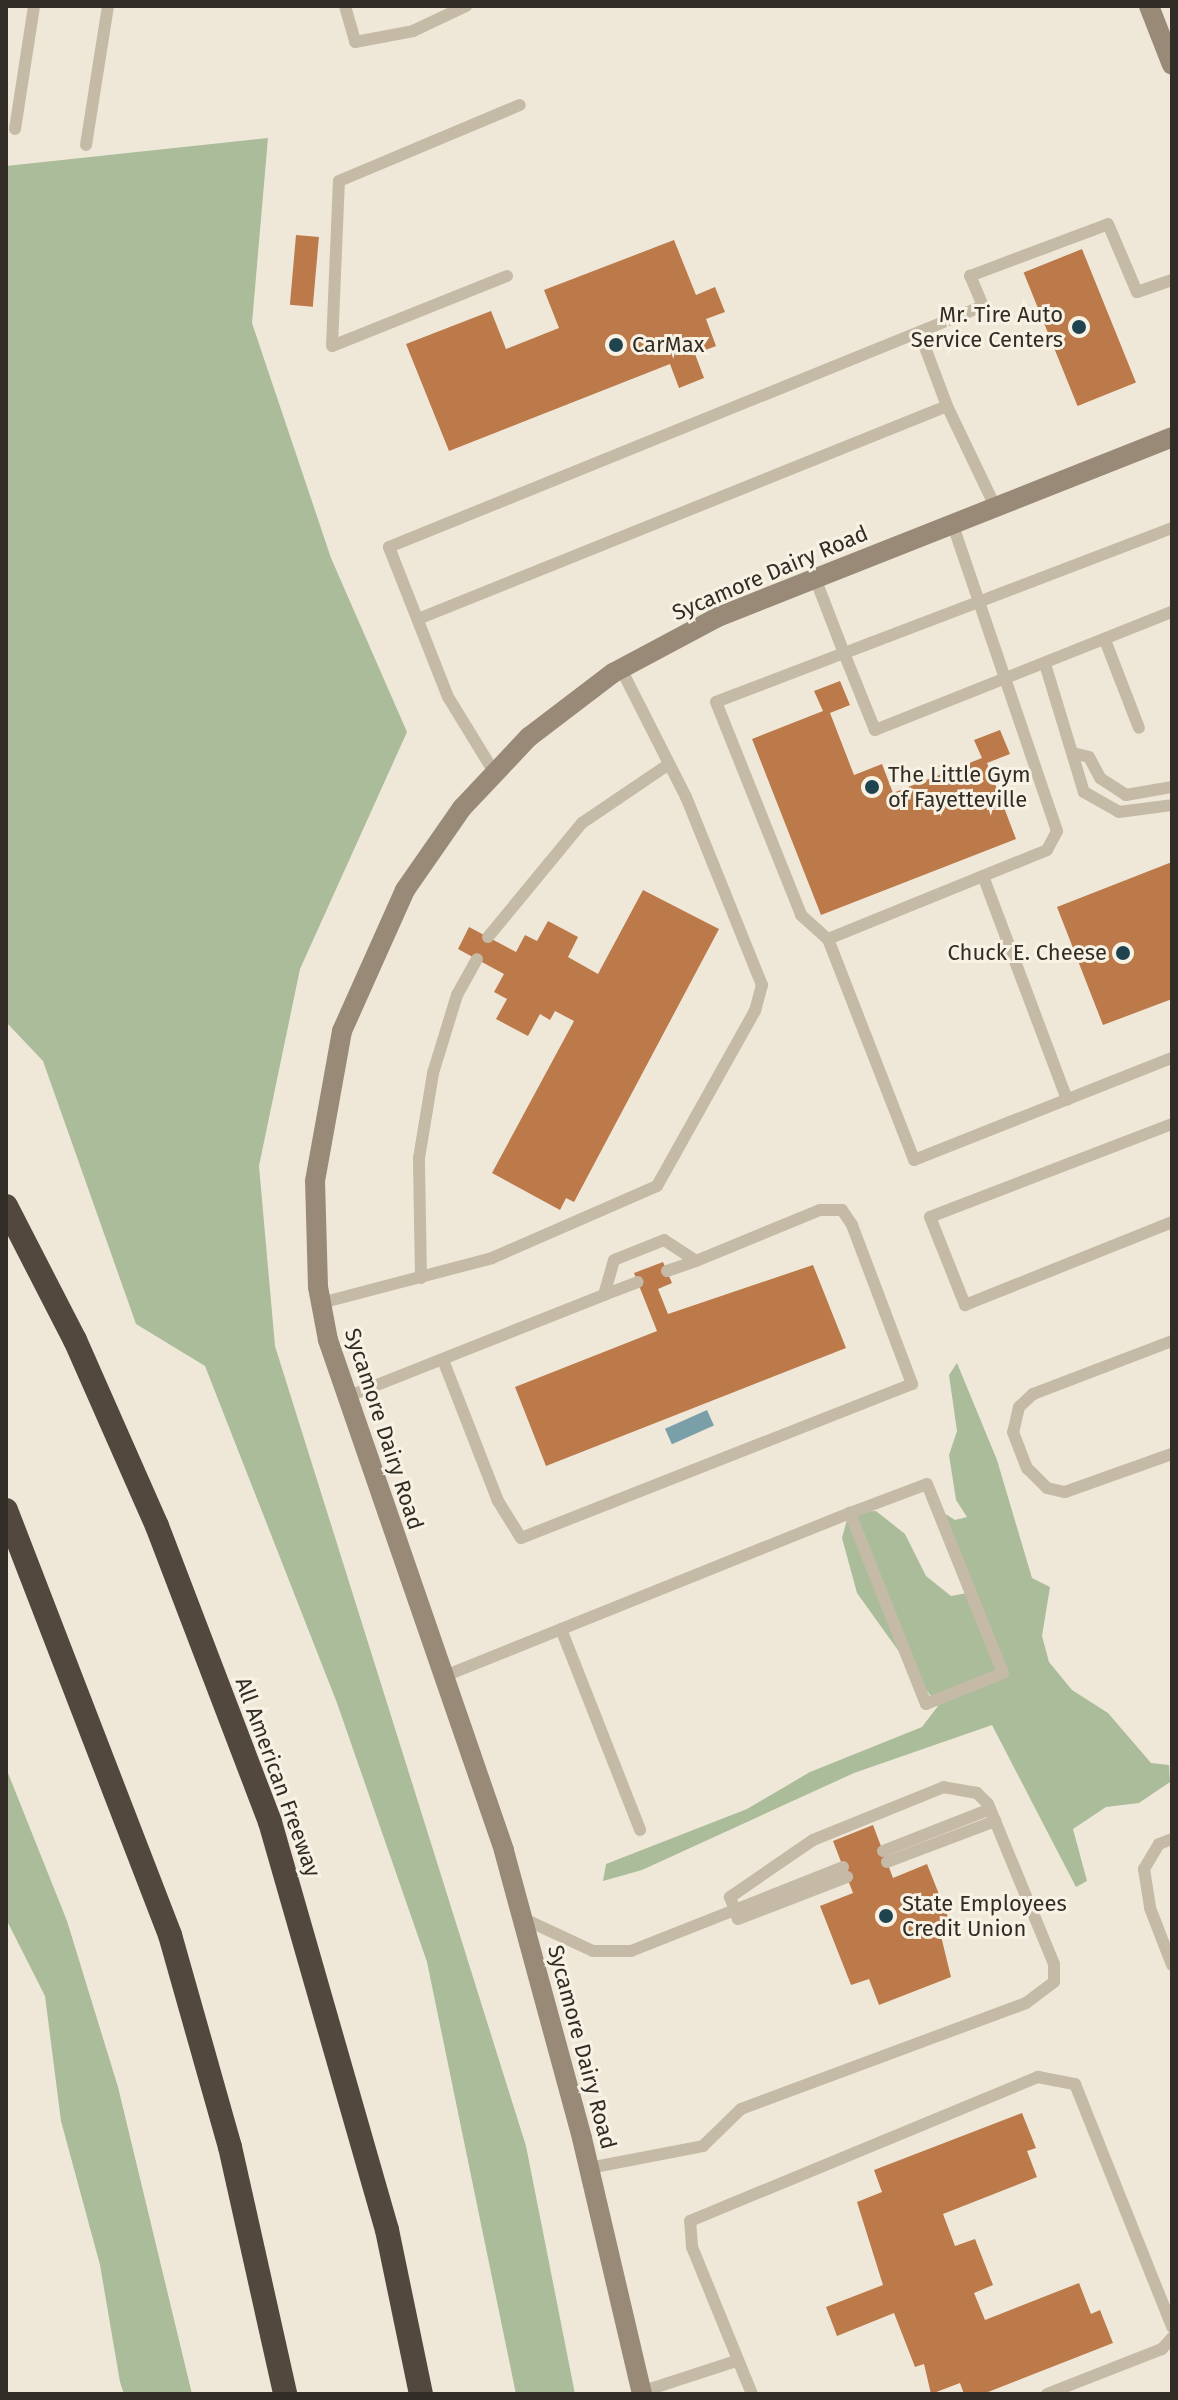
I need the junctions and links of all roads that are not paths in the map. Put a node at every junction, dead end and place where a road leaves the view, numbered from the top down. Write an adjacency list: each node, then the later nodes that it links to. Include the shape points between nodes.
1 (34, 6): 8 (lane)
2 (108, 6): 9 (lane)
3 (345, 6): 4 (lane, via 355,42 413,31)
4 (466, 6)
5 (1149, 6): 6 (street)
6 (1172, 65)
7 (520, 105): 10 (lane, via 339,181 332,346)
8 (15, 129)
9 (86, 145)
10 (507, 276)
11 (1172, 280): 12 (lane, via 1137,292 1108,224 970,276 983,306)
12 (920, 334): 13 (lane); 21 (lane, via 389,547)
13 (947, 406): 15 (lane); 21 (lane)
14 (1172, 437): 15 (street, Sycamore Dairy Road)
15 (995, 506): 16 (street, Sycamore Dairy Road)
16 (952, 523): 18 (street, Sycamore Dairy Road); 19 (lane)
17 (1172, 528): 19 (lane)
18 (815, 578): 23 (lane); 25 (street, Sycamore Dairy Road, via 718,617)
19 (982, 602): 23 (lane); 26 (lane)
20 (1172, 612): 22 (lane)
21 (418, 619): 30 (lane, via 448,697)
22 (1105, 640): 24 (lane); 27 (lane)
23 (844, 653): 26 (lane, via 875,730); 35 (lane, via 716,702 801,915)
24 (1045, 664): 26 (lane); 28 (lane)
25 (621, 669): 29 (lane); 30 (street, Sycamore Dairy Road, via 529,737)
26 (1010, 679): 33 (lane, via 1057,831 1047,850)
27 (1139, 728)
28 (1077, 754): 31 (lane, via 1089,757 1100,778 1126,795); 32 (lane, via 1072,767 1084,792 1104,808 1134,814)
29 (669, 764): 34 (lane, via 582,823); 46 (lane, via 762,985 755,1011 657,1186 492,1258)
30 (494, 772): 49 (street, Sycamore Dairy Road, via 405,890 342,1031 315,1181)
31 (1172, 787)
32 (1172, 805)
33 (983, 876): 35 (lane); 38 (lane)
34 (488, 937)
35 (828, 939): 38 (lane, via 914,1160)
36 (477, 959): 46 (lane, via 457,995 433,1073 419,1158)
37 (1172, 1058): 38 (lane)
38 (1067, 1100)
39 (1172, 1124): 42 (lane, via 930,1217 965,1305)
40 (6, 1197): 43 (highway)
41 (6, 1206): 43 (highway, All American Freeway)
42 (1172, 1222)
43 (26, 1245): 72 (highway, All American Freeway, via 157,1526 270,1822 387,2230)
44 (696, 1261): 45 (lane); 48 (lane, via 664,1240 614,1260); 51 (lane, via 820,1210 842,1210 912,1384 521,1538 498,1501)
45 (667, 1271)
46 (421, 1278): 49 (lane)
47 (638, 1282): 48 (lane)
48 (604, 1295): 51 (lane)
49 (321, 1303): 52 (street, Sycamore Dairy Road)
50 (1172, 1341): 53 (lane, via 1033,1394 1019,1407 1013,1432 1027,1468 1047,1488 1065,1492)
51 (443, 1360): 52 (lane)
52 (344, 1398): 57 (street, Sycamore Dairy Road)
53 (1172, 1454)
54 (6, 1510): 70 (highway, via 170,1935 233,2161)
55 (850, 1513): 55 (lane, via 927,1484 1003,1673 926,1704); 56 (lane)
56 (561, 1629): 57 (lane); 59 (lane)
57 (442, 1677): 64 (street, Sycamore Dairy Road)
58 (993, 1815): 61 (lane); 63 (lane, via 977,1793 944,1787 813,1840 730,1897); 66 (lane, via 1054,1964 1054,1982 1041,1996 741,2109 703,2146)
59 (640, 1830)
60 (1172, 1839): 65 (lane, via 1159,1844 1144,1869 1150,1908)
61 (885, 1856)
62 (845, 1872): 63 (lane)
63 (736, 1914): 64 (lane, via 661,1944 593,1951)
64 (522, 1918): 66 (street, Sycamore Dairy Road)
65 (1172, 1965)
66 (589, 2168): 71 (street, Sycamore Dairy Road)
67 (1172, 2327): 69 (lane, via 1075,2084 1038,2077 690,2221 692,2247)
68 (1172, 2338): 74 (lane, via 1162,2349)
69 (736, 2361): 71 (lane); 73 (lane)
70 (283, 2388)
71 (642, 2393)
72 (421, 2394)
73 (752, 2394)
74 (1047, 2394)

